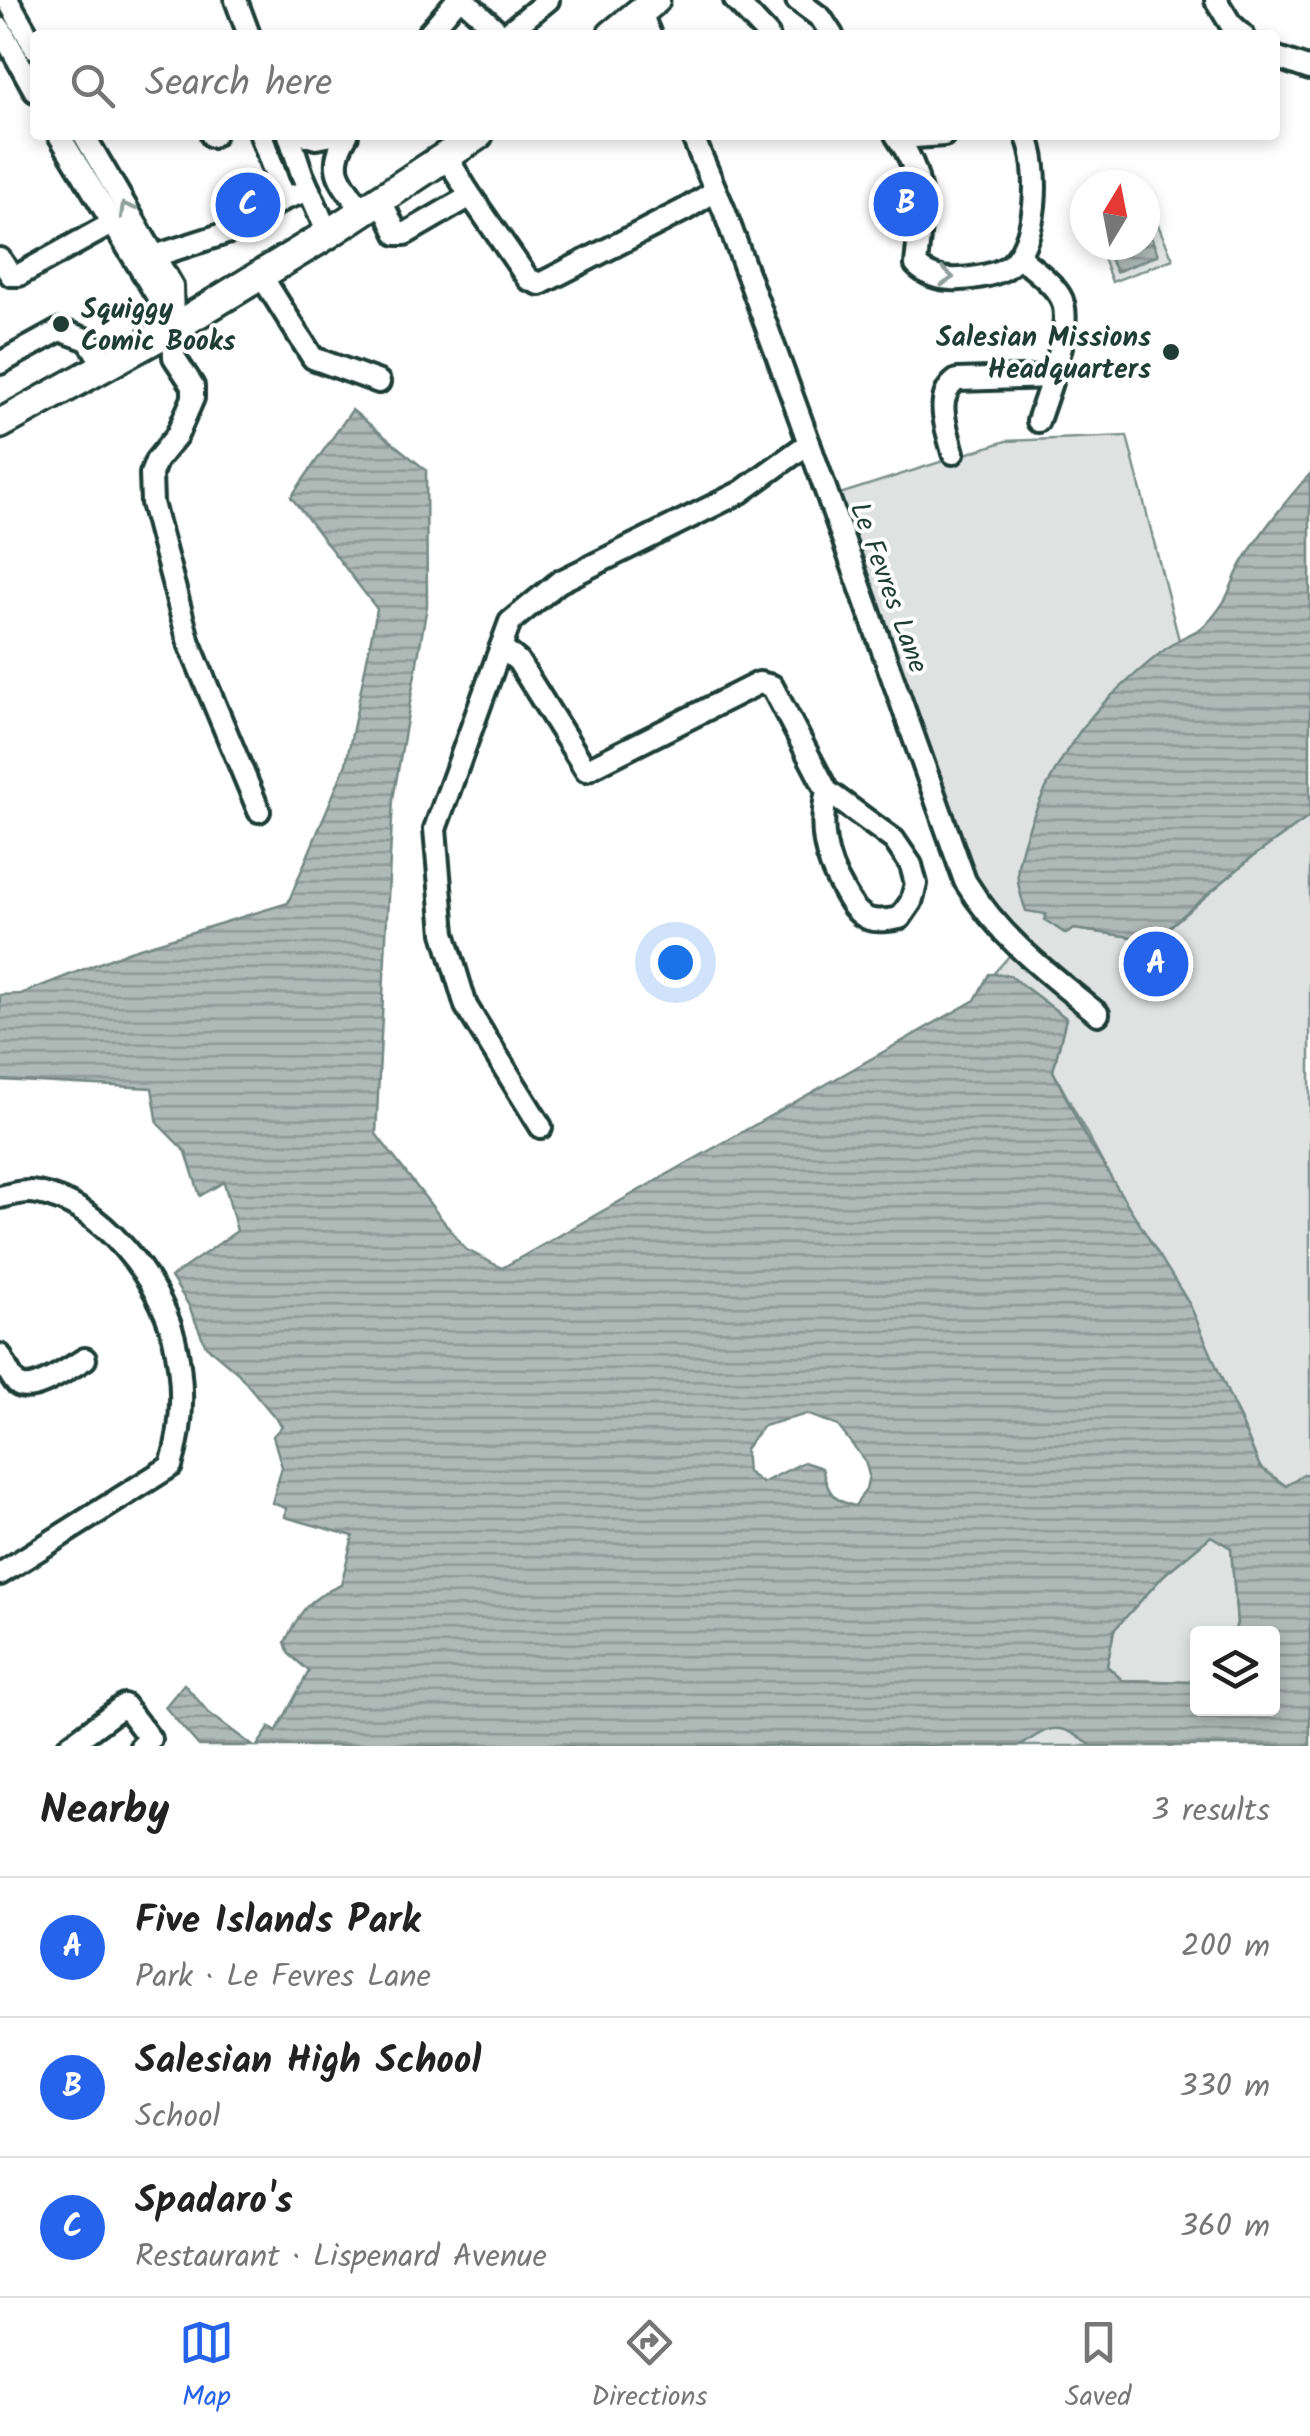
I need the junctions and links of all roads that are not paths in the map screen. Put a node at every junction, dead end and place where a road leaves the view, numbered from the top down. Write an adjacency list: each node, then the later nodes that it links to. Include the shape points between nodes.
1 (8, 0): 18 (street)
2 (236, 0): 10 (street)
3 (461, 0): 11 (street); 12 (street)
4 (548, 0): 13 (street)
5 (736, 0): 15 (street)
6 (797, 0): 16 (street)
7 (1216, 0): 17 (street)
8 (649, 16): 14 (main road)
9 (0, 28): 21 (street)
10 (248, 30)
11 (432, 30)
12 (497, 30)
13 (509, 30)
14 (622, 30)
15 (763, 30)
16 (829, 30)
17 (1238, 30)
18 (30, 39)
19 (1280, 59): 20 (street)
20 (1310, 69)
21 (30, 82)
22 (62, 140): 37 (street)
23 (86, 140): 41 (street, one-way to 23)
24 (263, 140): 35 (street)
25 (291, 140): 32 (street)
26 (344, 140): 36 (street, via 335,170)
27 (470, 140): 31 (main road)
28 (694, 140): 33 (street, Le Fevres Lane)
29 (900, 140): 39 (street, one-way to 39, via 919,174 916,266 922,272 952,280 983,277)
30 (1027, 140): 39 (street, via 1035,203)
31 (446, 156): 34 (street); 36 (main road)
32 (309, 190): 35 (street); 38 (street)
33 (714, 191): 34 (street, via 540,284 528,280); 50 (street, Le Fevres Lane)
34 (468, 192): 36 (street, via 405,234 396,234)
35 (284, 199): 41 (street, via 236,230)
36 (372, 206): 38 (main road)
37 (113, 223): 40 (street, via 18,275); 41 (street)
38 (328, 234): 42 (main road)
39 (1018, 256): 46 (street, via 1062,298)
40 (0, 259)
41 (144, 259): 43 (street, via 172,286)
42 (260, 275): 43 (main road); 47 (street, via 313,358)
43 (172, 328): 45 (main road); 54 (street, via 174,357 194,398 156,461 152,503 188,644)
44 (0, 363): 45 (street, via 60,330 88,340)
45 (104, 365): 49 (main road)
46 (1052, 377): 48 (street); 51 (street, via 957,380 943,399)
47 (379, 382)
48 (1038, 421)
49 (0, 424)
50 (809, 443): 52 (street, via 740,492 559,582 510,622); 55 (street, Le Fevres Lane, via 965,881 1009,940)
51 (952, 453)
52 (501, 647): 53 (street, via 518,661 586,770 759,683 772,686); 56 (street, via 435,829 444,933 466,1006)
53 (828, 791): 53 (street, via 894,840 911,864 916,884 900,918 868,919 830,869 824,850)
54 (259, 812)
55 (1098, 1014)
56 (542, 1127)
57 (0, 1197): 60 (street, via 37,1192 68,1204 118,1243 146,1278 169,1325 182,1405 170,1466)
58 (0, 1355): 59 (street, via 26,1388)
59 (85, 1360)
60 (0, 1574)
61 (68, 1746): 62 (street, via 124,1705 150,1739)
62 (142, 1746)

